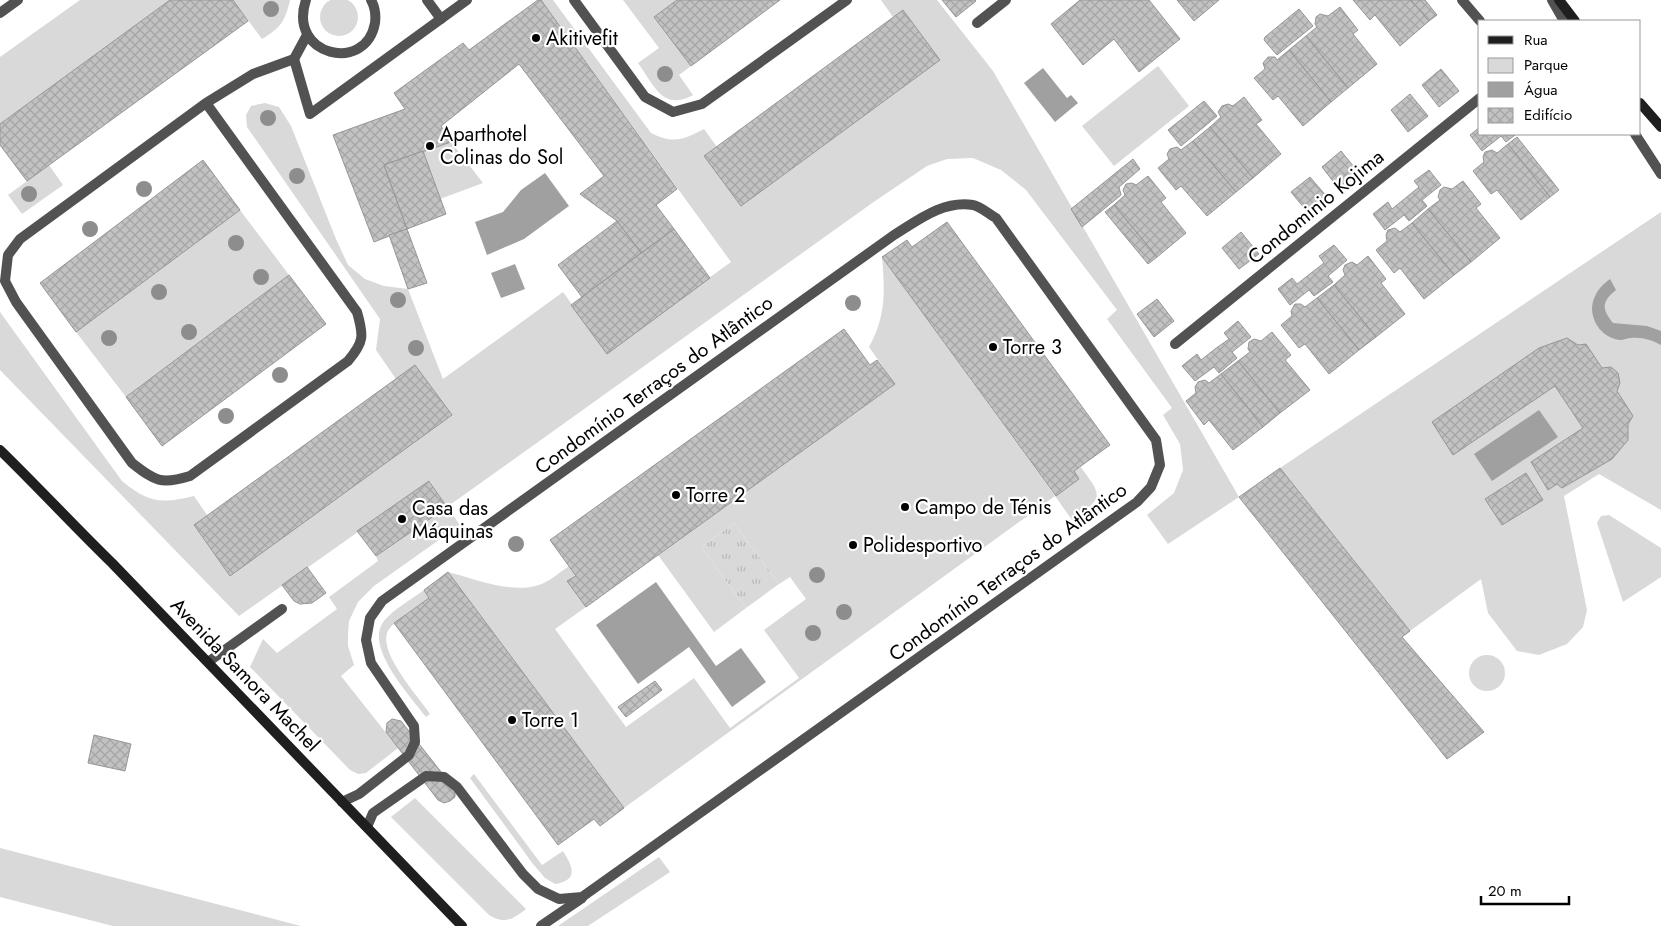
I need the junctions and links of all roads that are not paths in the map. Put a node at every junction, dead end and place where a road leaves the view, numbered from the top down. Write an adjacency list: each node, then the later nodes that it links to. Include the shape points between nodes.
1 (18, 0): 12 (street)
2 (306, 0): 18 (street, via 303,18)
3 (371, 0): 18 (street, via 376,16 374,28 360,47 349,52 325,51)
4 (427, 0): 13 (street)
5 (467, 0): 13 (street)
6 (574, 0): 7 (street, via 645,97 673,112 702,104)
7 (847, 0)
8 (1006, 0): 17 (street)
9 (1462, 0): 14 (street)
10 (1552, 0): 15 (street)
11 (1559, 0): 16 (main road)
12 (0, 13)
13 (441, 19): 19 (street, via 310,114)
14 (1479, 20)
15 (1563, 20)
16 (1574, 20)
17 (977, 23)
18 (307, 35): 19 (street)
19 (294, 59): 21 (street, via 253,74)
20 (1478, 100): 26 (street, Condominio Kojima)
21 (206, 103): 21 (street, via 20,239 8,256 5,281 16,302 132,463 152,479 172,482 190,476 348,361 360,347 362,330 357,312)
22 (1641, 103): 23 (main road)
23 (1661, 127)
24 (1636, 135): 25 (street)
25 (1661, 174)
26 (1175, 344)
27 (0, 450): 29 (main road, Avenida Samora Machel)
28 (282, 609): 29 (street)
29 (208, 662): 30 (main road, Avenida Samora Machel)
30 (342, 802): 31 (main road, Avenida Samora Machel); 32 (street, Condomínio Terraços do Atlântico, via 359,794 409,755 415,742 414,726 371,663 366,640 370,618 382,602 894,235 952,204 974,205 996,218 1156,440 1160,465 1152,487 1137,502)
31 (367, 827): 32 (street, via 374,813 426,776 444,777 457,787 538,889 559,899); 33 (main road, Avenida Samora Machel)
32 (582, 897): 34 (street, Condomínio Terraços do Atlântico)
33 (462, 926)
34 (541, 926)

